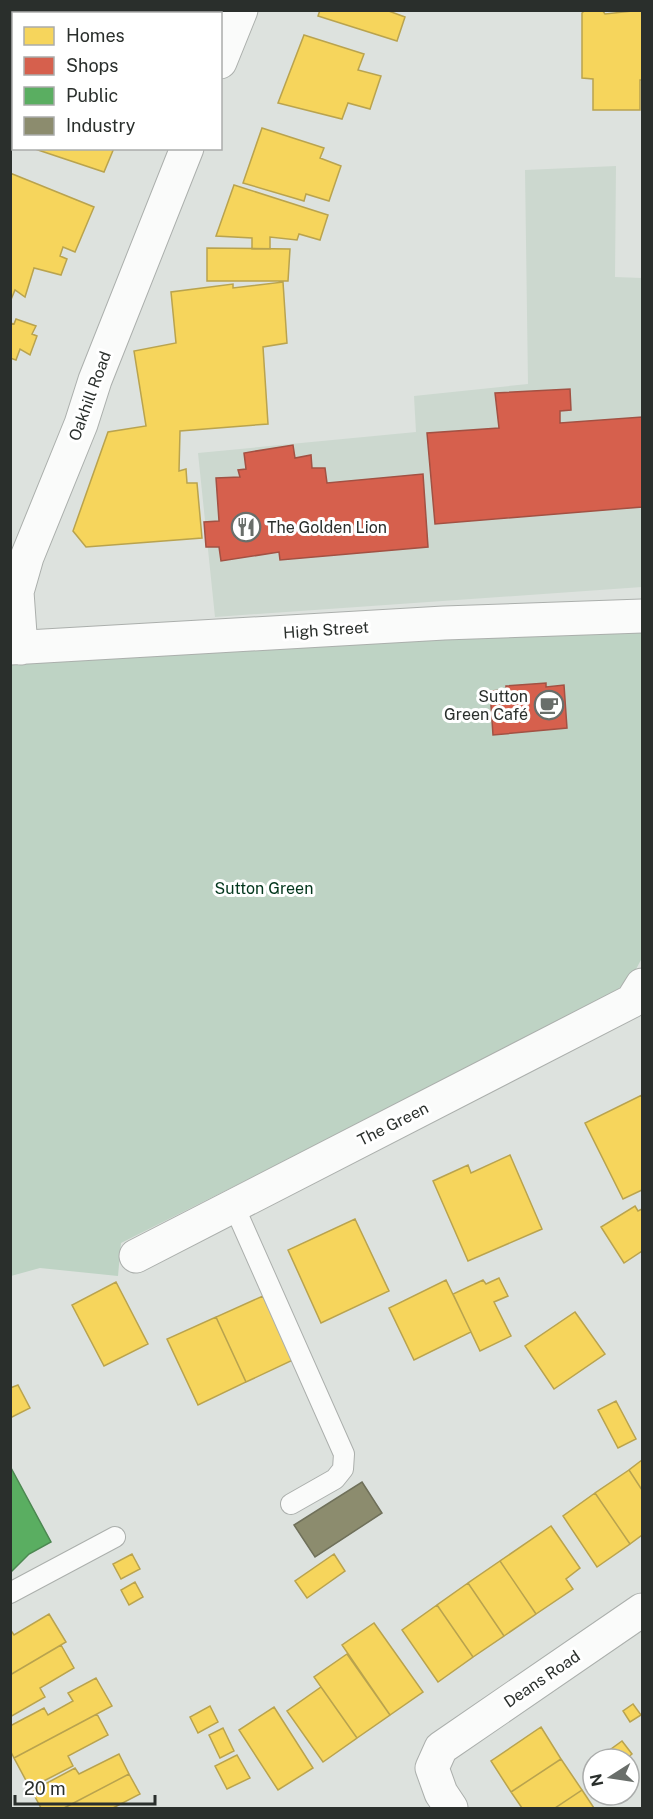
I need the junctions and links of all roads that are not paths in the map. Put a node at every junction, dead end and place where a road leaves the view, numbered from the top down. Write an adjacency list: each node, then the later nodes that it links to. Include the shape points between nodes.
1 (241, 10): 2 (street)
2 (222, 57)
3 (186, 150): 5 (street, Oakhill Road, via 27,557 17,592)
4 (642, 616): 5 (street, High Street, via 444,623)
5 (16, 648)
6 (642, 984): 7 (street, The Green, via 632,1001)
7 (234, 1206): 8 (street, The Green); 9 (lane, via 344,1454 343,1469 334,1479)
8 (136, 1256)
9 (291, 1504)
10 (115, 1537): 11 (lane)
11 (10, 1593)
12 (642, 1610): 13 (street, Deans Road, via 441,1748 432,1768)
13 (452, 1809)

